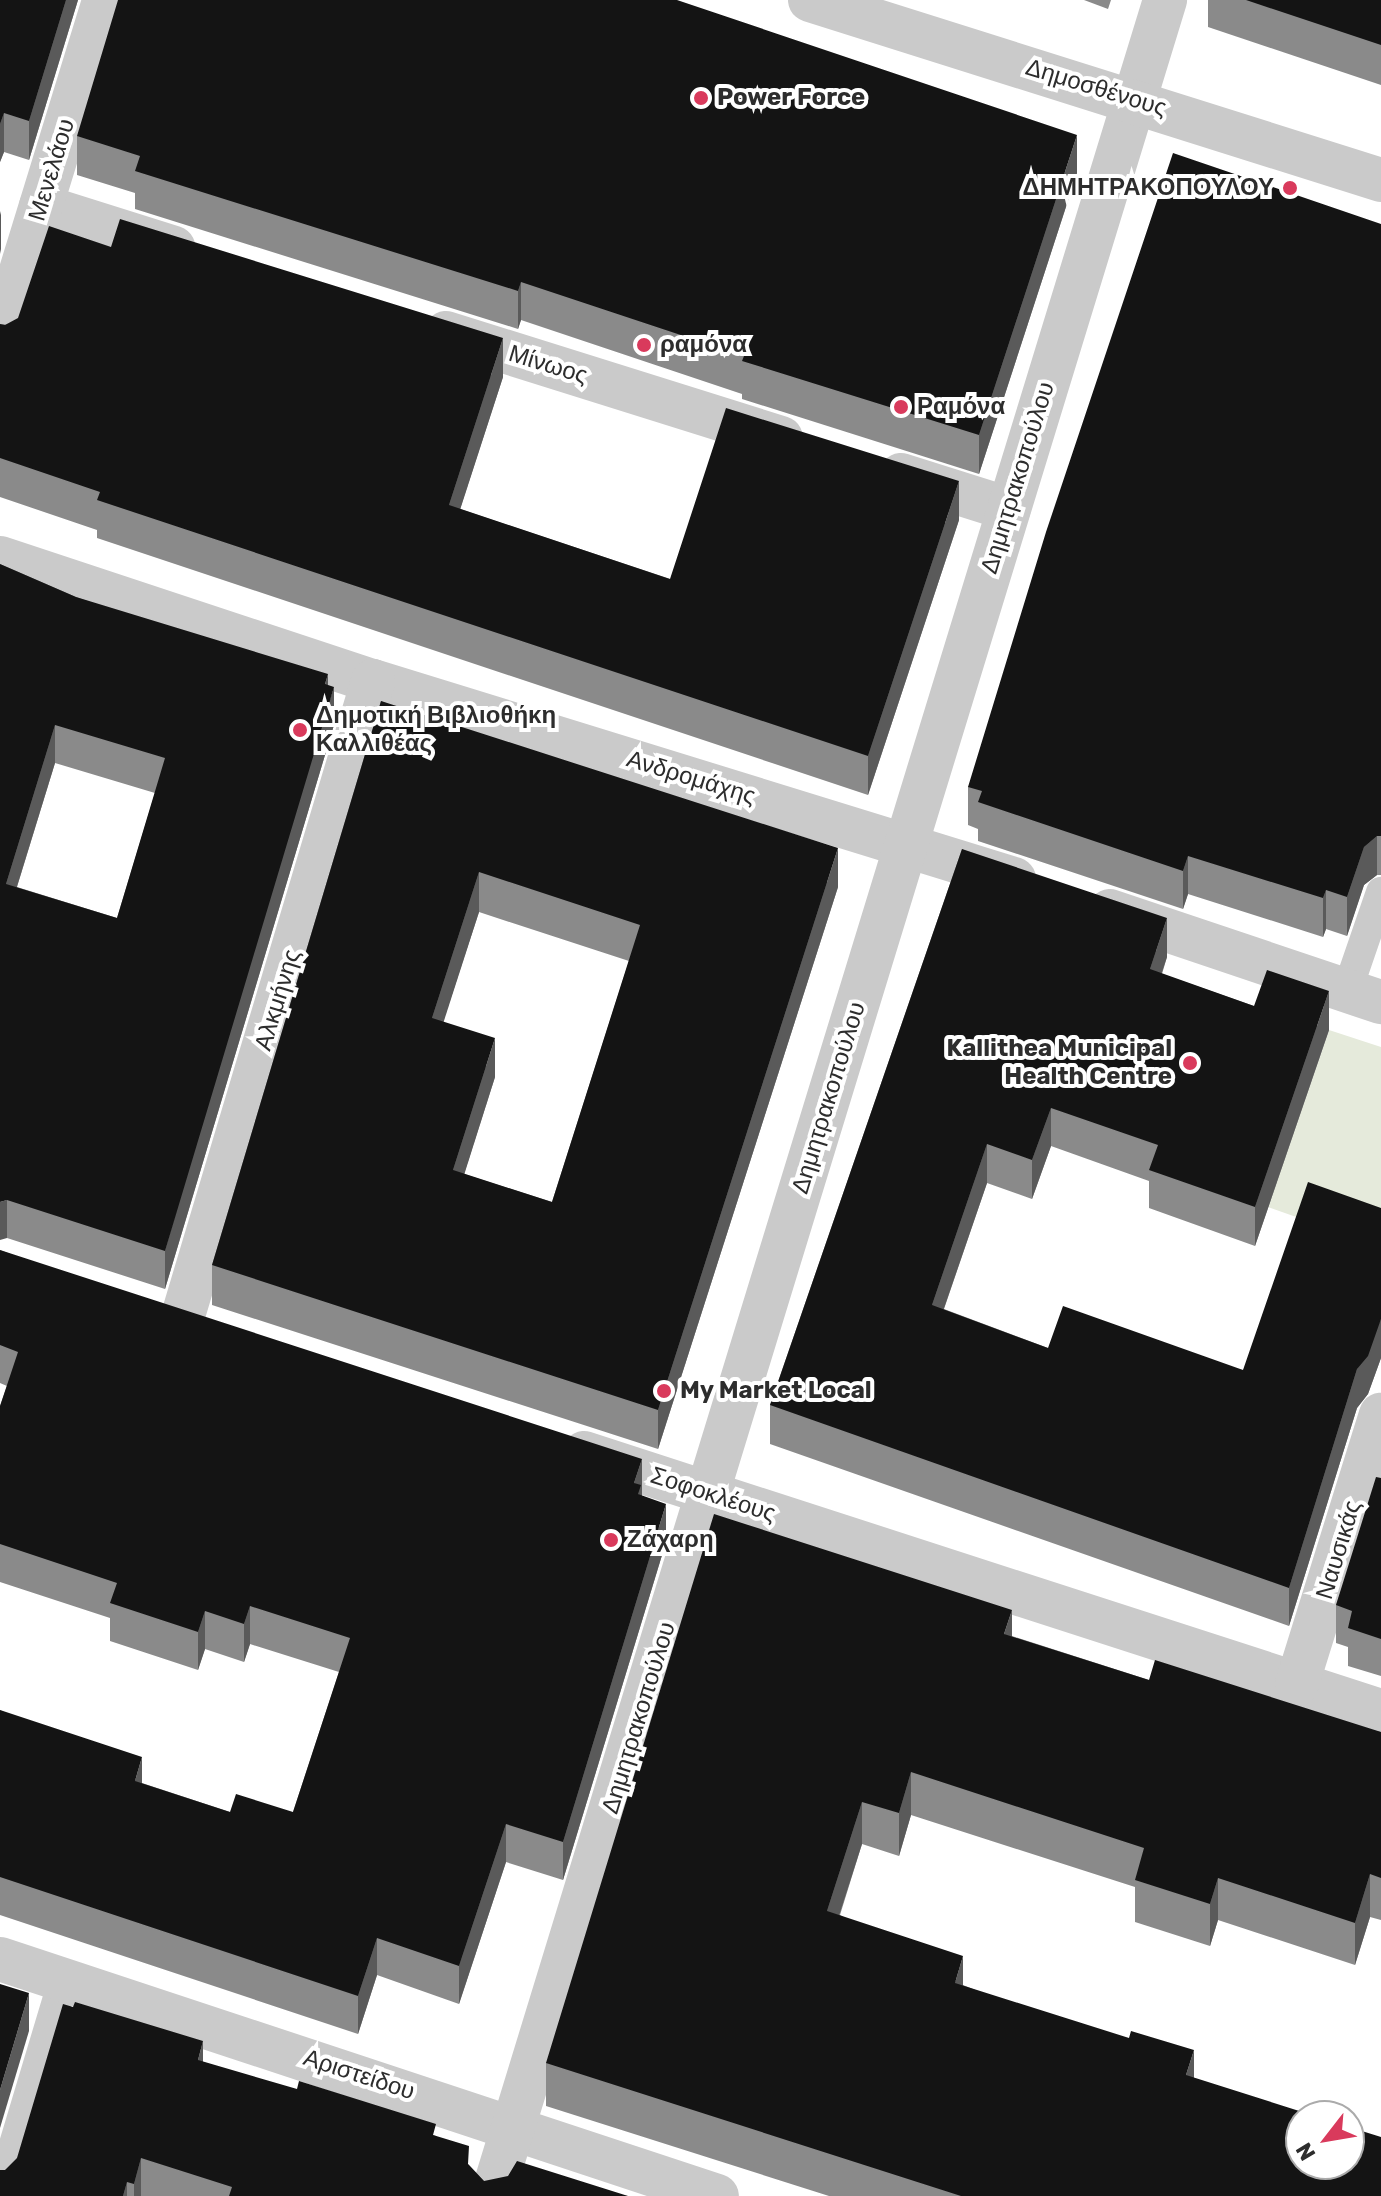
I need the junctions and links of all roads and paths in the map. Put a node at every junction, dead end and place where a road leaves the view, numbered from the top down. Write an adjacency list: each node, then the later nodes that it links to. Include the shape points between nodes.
1 (104, 0): 6 (street, Μενελάου)
2 (810, 0): 4 (street, Δημοσθένους)
3 (1165, 0): 4 (street, Δημητρακοπούλου)
4 (1135, 99): 5 (street, Δημοσθένους); 10 (street, Δημητρακοπούλου)
5 (1381, 180)
6 (41, 206): 7 (street); 9 (street, Μενελάου)
7 (207, 258)
8 (404, 320): 10 (street, Μίνωος)
9 (0, 339)
10 (1009, 509): 13 (street, Δημητρακοπούλου)
11 (0, 558): 12 (street, Ανδρομάχης)
12 (373, 681): 13 (street, Ανδρομάχης); 17 (street, Αλκμήνης)
13 (907, 843): 15 (street, Ανδρομάχης); 21 (street, Δημητρακοπούλου)
14 (1381, 892): 15 (lane)
15 (1364, 996)
16 (137, 1305): 17 (street)
17 (182, 1319): 18 (street)
18 (227, 1334)
19 (1381, 1415): 22 (street, Ναυσικάς)
20 (543, 1439): 21 (street, Σοφοκλέους)
21 (708, 1494): 22 (street, Σοφοκλέους); 26 (street, Δημητρακοπούλου)
22 (1297, 1684): 23 (street, Σοφοκλέους)
23 (1381, 1711)
24 (0, 1959): 25 (street, Αριστείδου)
25 (64, 1977): 26 (street, Αριστείδου); 27 (lane)
26 (513, 2126): 28 (street, Δημητρακοπούλου); 29 (street, Αριστείδου)
27 (0, 2191)
28 (492, 2196)
29 (717, 2196)

